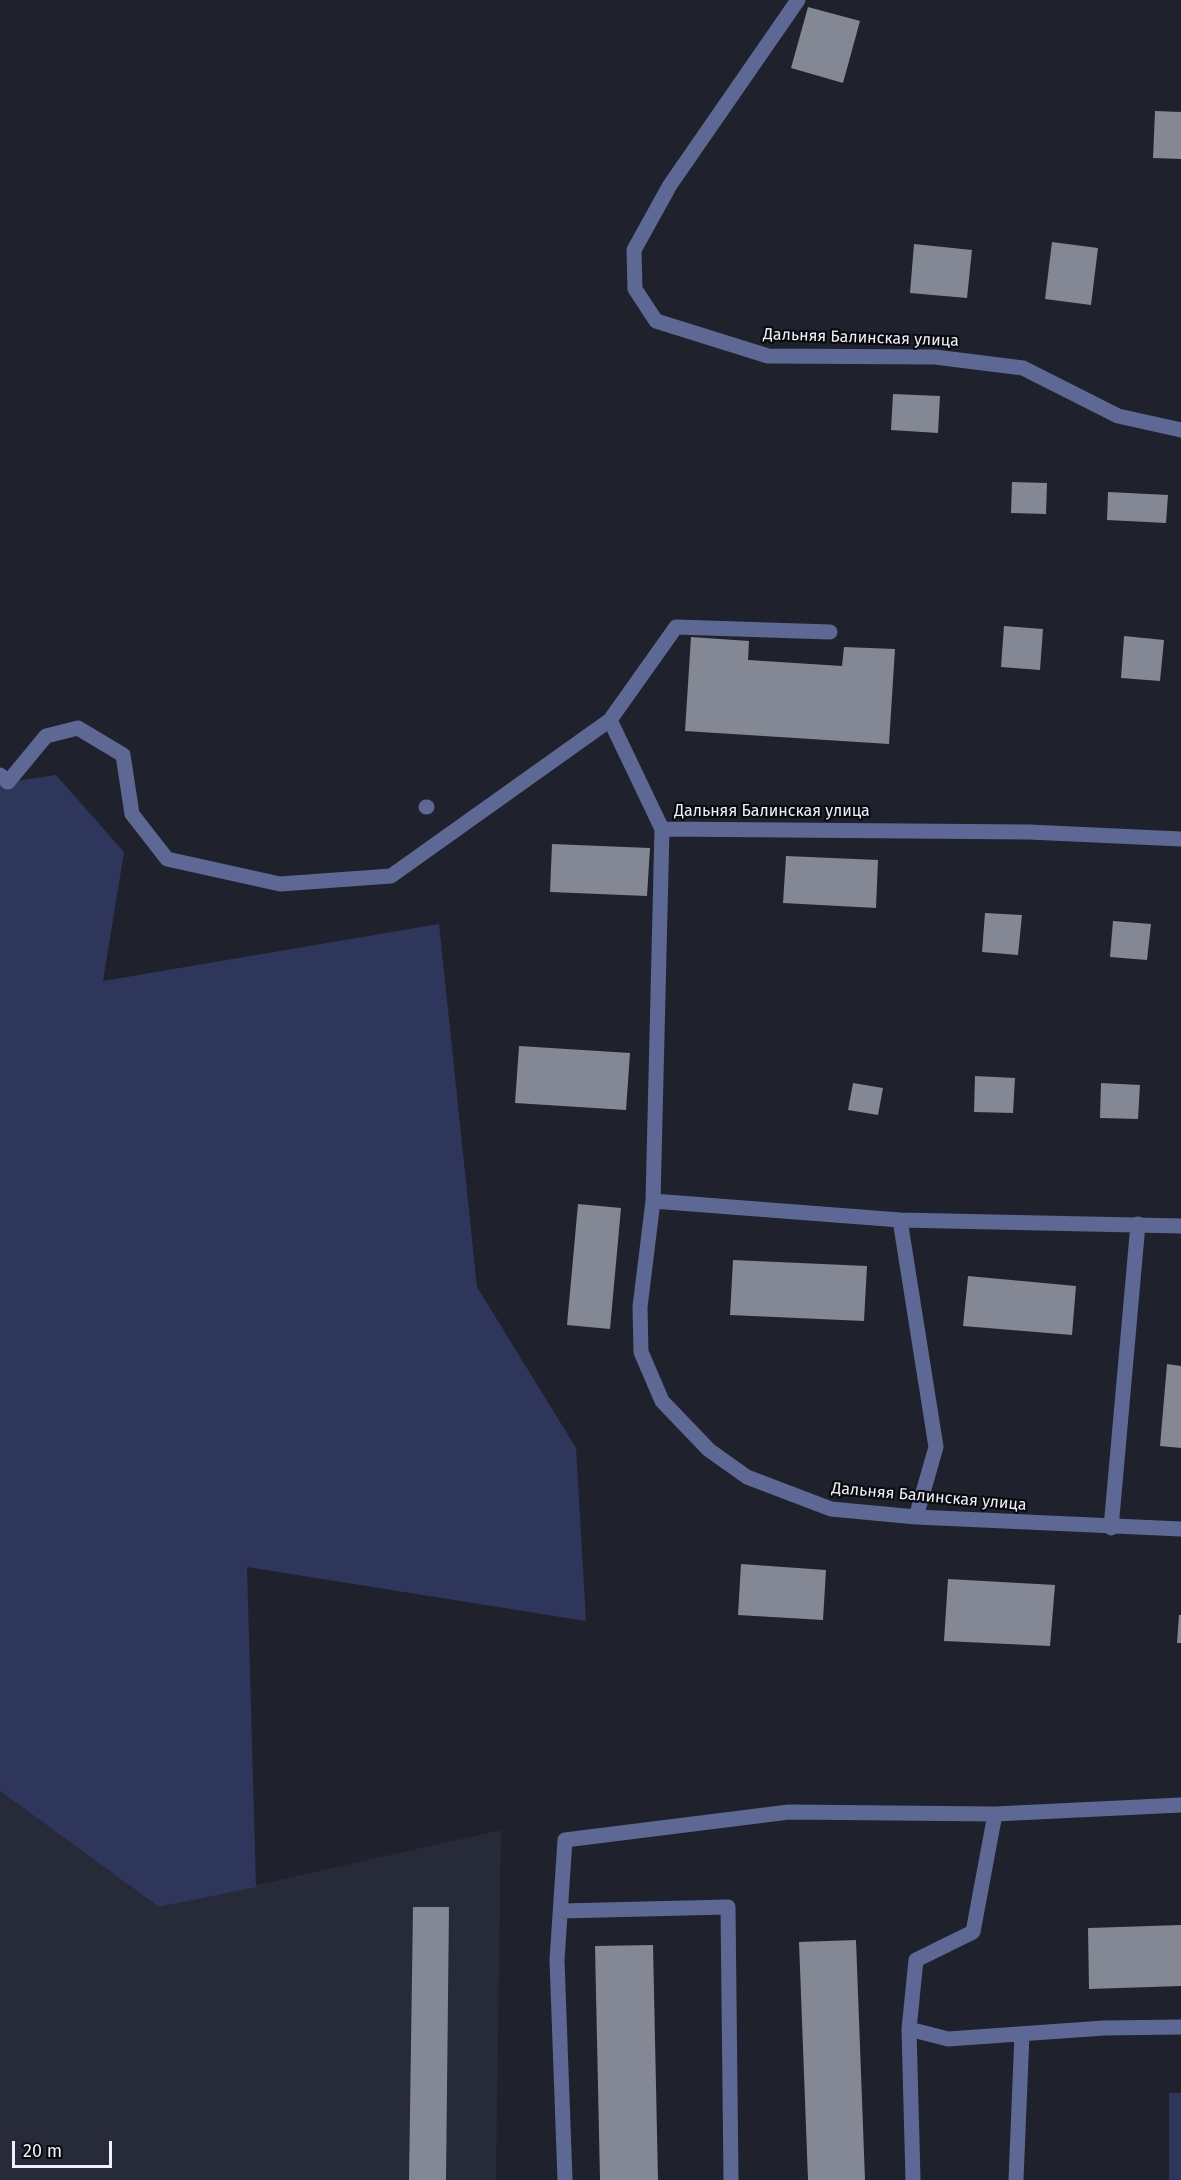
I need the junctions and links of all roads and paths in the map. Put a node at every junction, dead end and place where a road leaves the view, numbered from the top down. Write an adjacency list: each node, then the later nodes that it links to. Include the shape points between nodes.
1 (798, 0): 2 (street, Дальняя Балинская улица, via 670,185 634,249 635,290 656,321 768,356 935,357 1023,368 1118,416)
2 (1181, 430)
3 (830, 632): 4 (street, via 676,627)
4 (610, 720): 5 (street, via 391,876 280,884 167,859 132,814 123,755 78,728 46,736); 6 (street)
5 (3, 782)
6 (662, 829): 7 (street, Дальняя Балинская улица, via 1029,832); 8 (street, Дальняя Балинская улица)
7 (1181, 839)
8 (653, 1201): 9 (street); 12 (street, Дальняя Балинская улица, via 640,1307 641,1352 662,1401 710,1450 747,1477 831,1509)
9 (900, 1220): 10 (street); 12 (street, via 936,1447)
10 (1138, 1224): 11 (street); 13 (street)
11 (1181, 1226)
12 (916, 1517): 13 (street, Дальняя Балинская улица)
13 (1111, 1528): 14 (street, Дальняя Балинская улица)
14 (1181, 1529)
15 (1181, 1805): 16 (street)
16 (995, 1814): 17 (street, via 789,1812 566,1840); 19 (street, via 973,1932 916,1960)
17 (561, 1911): 21 (street, via 557,1960); 22 (street, via 728,1907)
18 (1181, 2027): 20 (street)
19 (909, 2029): 20 (street, via 948,2039); 23 (street)
20 (1022, 2034): 24 (street)
21 (565, 2180)
22 (731, 2180)
23 (913, 2180)
24 (1016, 2180)

